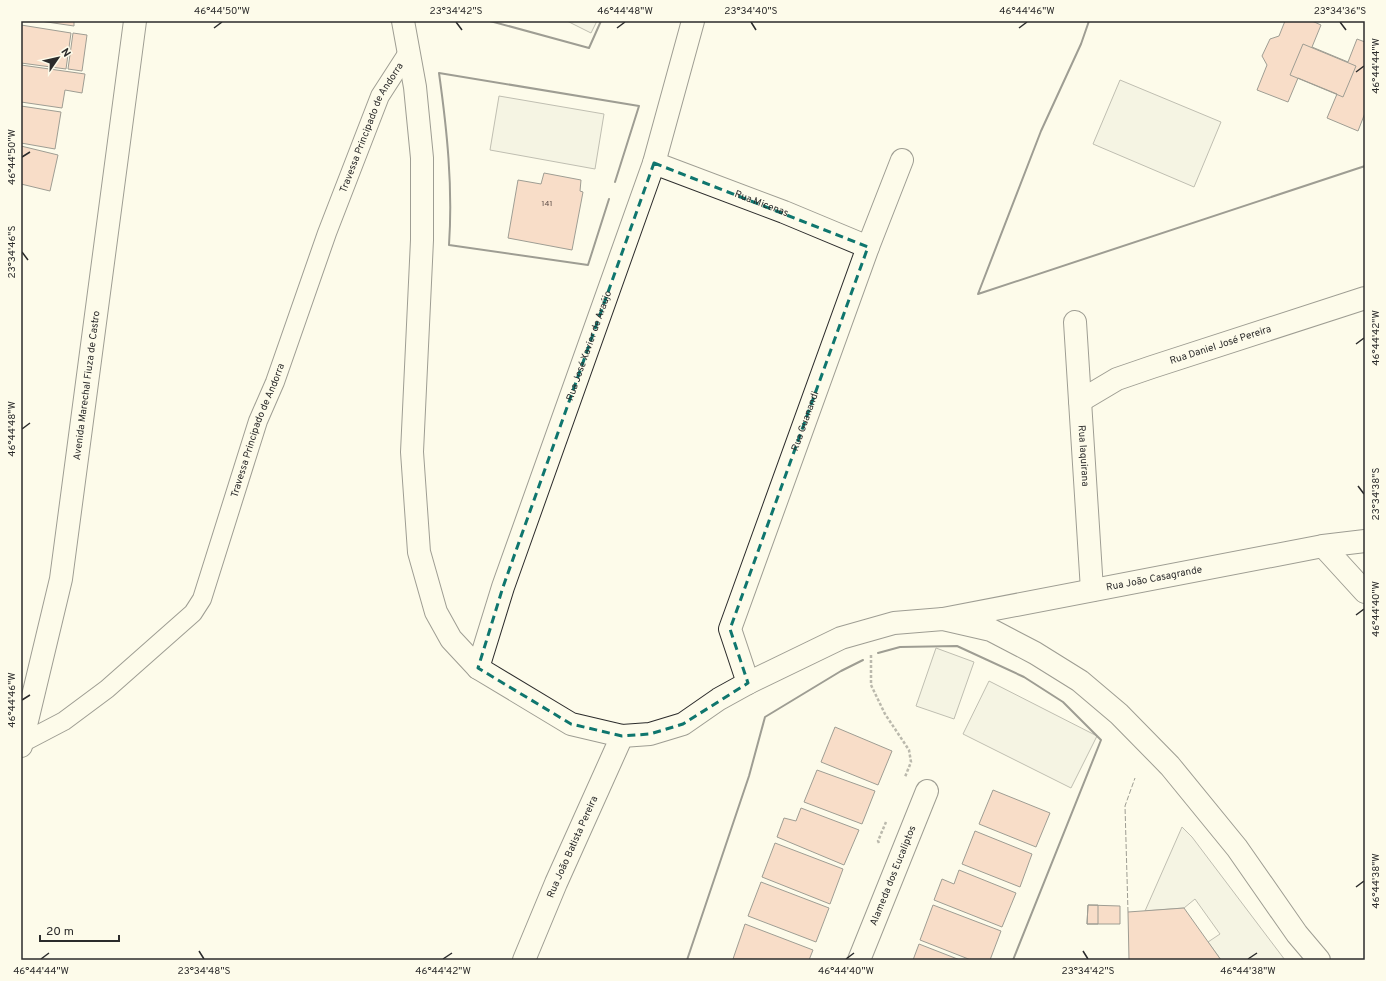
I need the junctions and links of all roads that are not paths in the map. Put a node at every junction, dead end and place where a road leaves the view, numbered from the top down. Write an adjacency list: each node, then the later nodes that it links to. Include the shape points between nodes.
1 (135, 21): 18 (street, Avenida Marechal Fiuza de Castro, via 61,579)
2 (403, 21): 4 (street)
3 (694, 21): 6 (street, Rua José Xavier de Araújo)
4 (409, 51): 16 (street, via 422,158 422,240 412,452 419,552 436,612 451,639); 20 (street, Travessa Principado de Andorra, via 380,96 329,226 275,382 258,421 202,599 193,614 107,689 64,721)
5 (902, 160): 7 (street, Rua Guanandi)
6 (654, 163): 7 (street, Rua Micenas); 16 (street, Rua José Xavier de Araújo, via 503,587)
7 (868, 247): 17 (street, Rua Guanandi, via 730,629)
8 (1365, 298): 10 (street, Rua Daniel José Pereira, via 1152,367 1117,380)
9 (1075, 322): 10 (street, Rua Iaquirana)
10 (1080, 401): 13 (street, Rua Iaquirana)
11 (1365, 541): 12 (street, Rua João Casagrande)
12 (1323, 546): 13 (street, Rua João Casagrande); 14 (street)
13 (1092, 590): 15 (street, Rua João Casagrande)
14 (1365, 592)
15 (943, 619): 17 (street, via 894,623 841,638); 24 (street, via 992,630 1035,653 1080,681 1119,714 1170,766 1222,830 1297,934)
16 (478, 668): 19 (street, via 571,724)
17 (748, 683): 19 (street, via 683,724 650,734)
18 (27, 695): 20 (street, Avenida Marechal Fiuza de Castro)
19 (622, 736): 22 (street, Rua João Batista Pereira)
20 (22, 745)
21 (927, 792): 23 (street, Alameda dos Eucaliptos)
22 (524, 960)
23 (860, 960)
24 (1319, 960)

